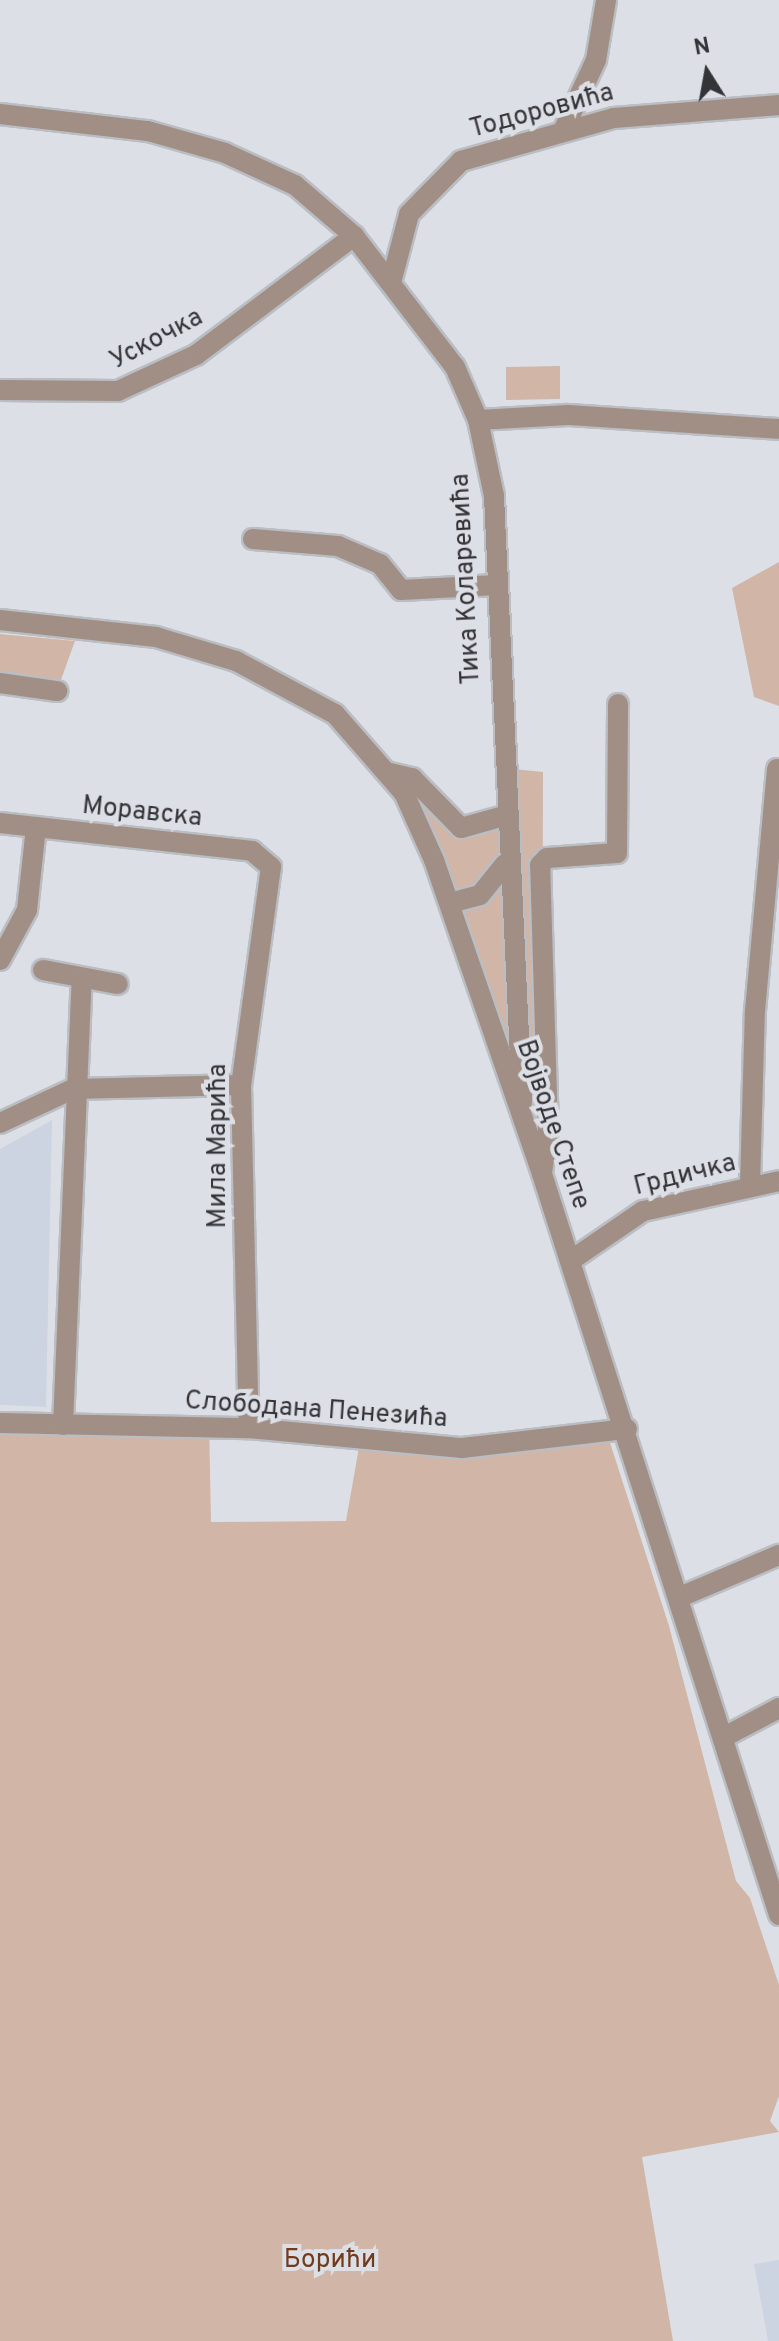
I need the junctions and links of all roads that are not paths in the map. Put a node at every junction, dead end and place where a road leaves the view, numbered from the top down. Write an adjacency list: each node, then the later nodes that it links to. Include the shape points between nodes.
1 (606, 0): 4 (street, via 596,60)
2 (779, 105): 4 (street, Тодоровића, via 717,104)
3 (0, 114): 5 (street, Тика Коларевића, via 148,131 225,153 295,185)
4 (563, 131): 6 (street, Тодоровића, via 485,152 442,174 409,214)
5 (354, 236): 6 (street, Тика Коларевића); 7 (street, Ускочка, via 196,355 118,391 71,396)
6 (392, 279): 8 (street, Тика Коларевића, via 455,367)
7 (0, 390)
8 (478, 420): 9 (street, via 568,415); 11 (street, Тика Коларевића, via 494,496)
9 (779, 429)
10 (253, 539): 11 (street, via 296,537 347,549 385,567 401,590)
11 (497, 585): 18 (street, Тика Коларевића)
12 (0, 620): 17 (street, Војводе Степе, via 156,637 236,661 325,706)
13 (0, 683): 14 (street)
14 (57, 691)
15 (618, 704): 32 (street, via 617,853 547,858 539,874 548,1131)
16 (777, 769): 34 (street, via 755,1011)
17 (390, 773): 18 (street, via 412,778 461,828); 23 (street, Војводе Степе, via 418,820)
18 (504, 816): 21 (street, Тика Коларевића)
19 (0, 823): 20 (street, Моравска)
20 (36, 827): 22 (street, Моравска, via 252,851); 24 (street, via 27,910)
21 (505, 864): 23 (street, via 480,895); 30 (street, Тика Коларевића)
22 (271, 867): 28 (street, Мила Марића)
23 (450, 903): 30 (street, Војводе Степе)
24 (0, 960)
25 (43, 970): 26 (street)
26 (82, 978): 27 (street); 29 (street)
27 (118, 984)
28 (241, 1085): 29 (street); 38 (street, Мила Марића)
29 (73, 1089): 31 (street); 37 (street)
30 (521, 1113): 32 (street, Војводе Степе)
31 (0, 1123)
32 (542, 1174): 35 (street, Војводе Степе)
33 (779, 1181): 34 (street, Грдичка)
34 (750, 1186): 35 (street, Грдичка, via 643,1211)
35 (570, 1261): 39 (street, Војводе Степе)
36 (0, 1423): 37 (street, Слободана Пенезића)
37 (63, 1425): 38 (street, Слободана Пенезића)
38 (249, 1428): 39 (street, Слободана Пенезића, via 462,1448)
39 (627, 1429): 41 (street, Војводе Степе)
40 (779, 1555): 41 (street)
41 (680, 1597): 43 (street, Војводе Степе)
42 (779, 1708): 43 (street)
43 (724, 1737): 44 (street, Војводе Степе)
44 (773, 1877): 45 (street, Војводе Степе)
45 (779, 1915)

